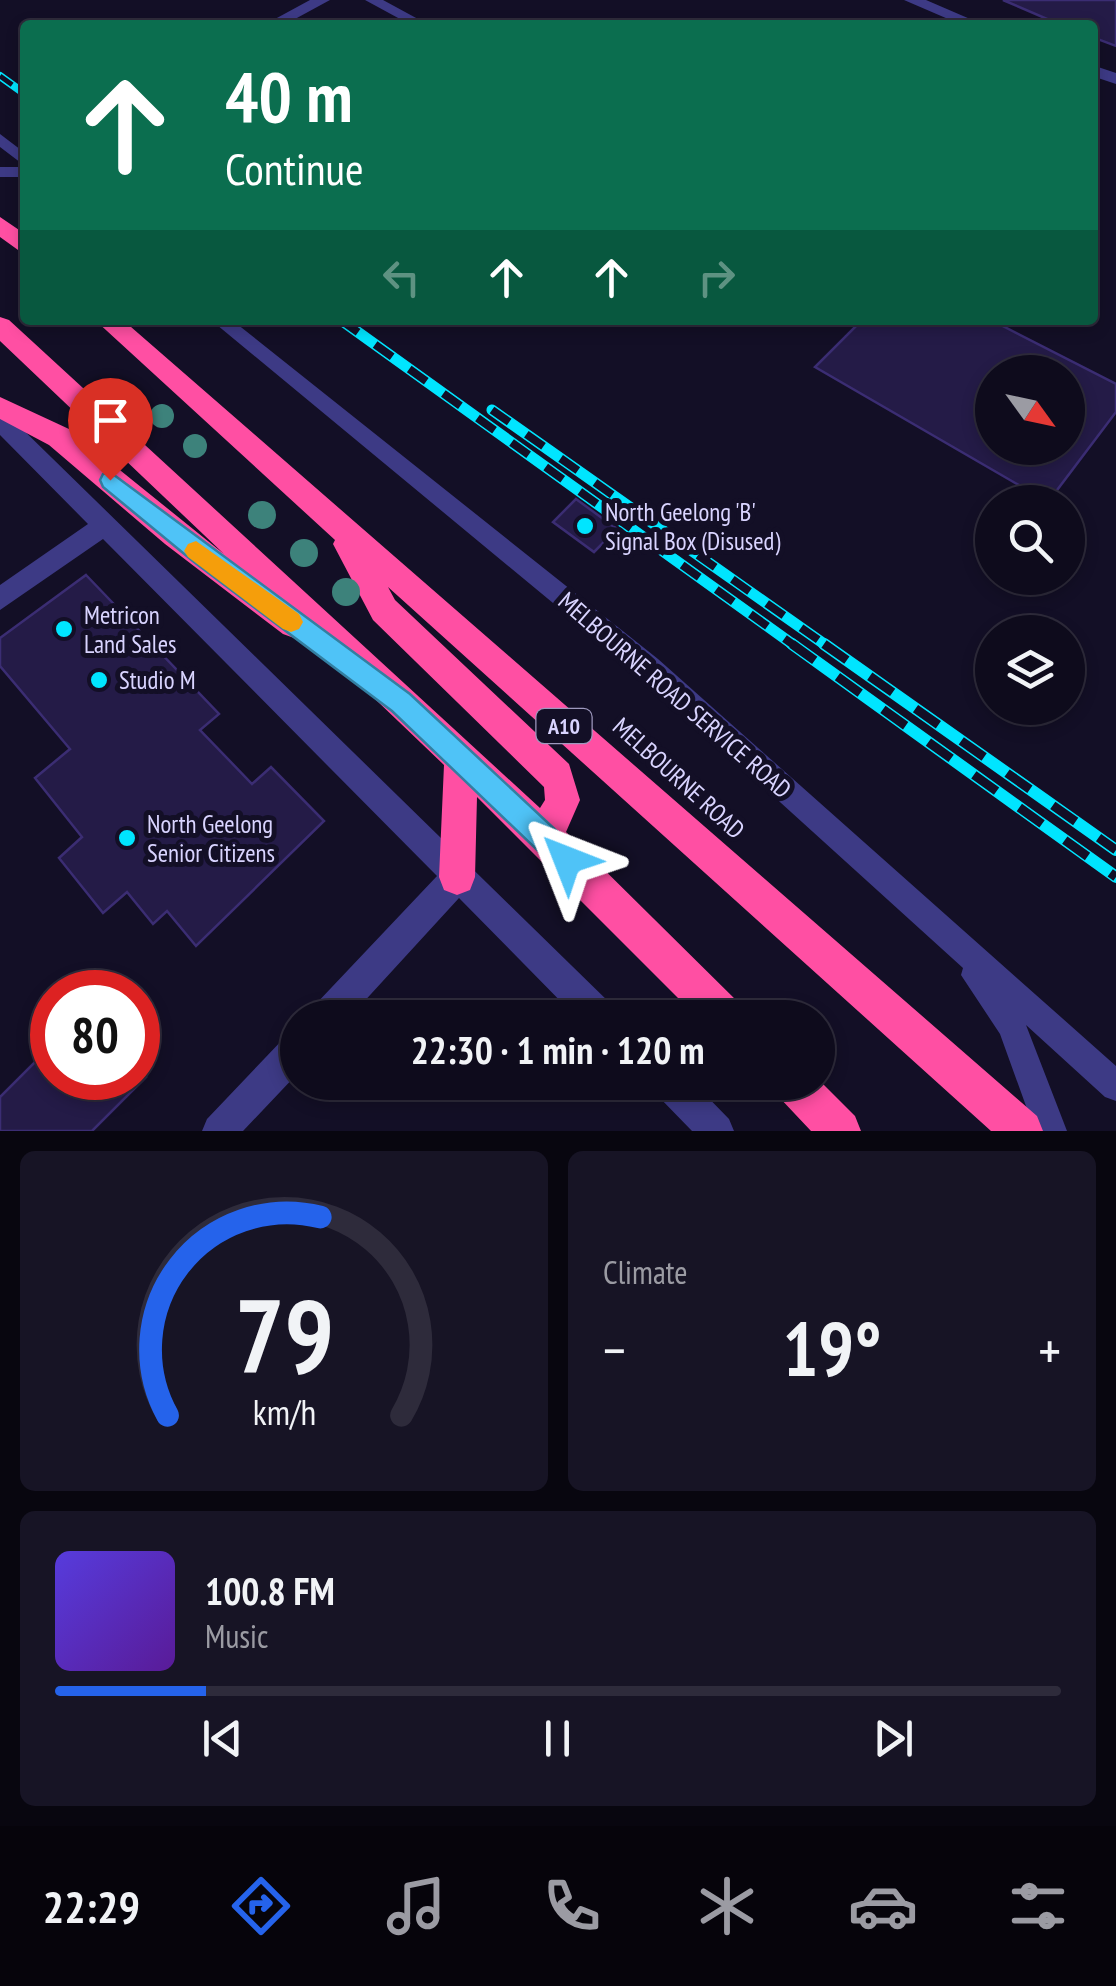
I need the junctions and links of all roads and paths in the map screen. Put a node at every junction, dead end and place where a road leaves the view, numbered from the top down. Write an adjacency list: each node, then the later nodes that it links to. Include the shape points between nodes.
1 (322, 0): 4 (street)
2 (372, 0): 5 (lane)
3 (912, 0): 6 (street)
4 (282, 20)
5 (412, 20)
6 (963, 20)
7 (0, 140): 8 (lane)
8 (20, 157)
9 (0, 224): 10 (highway)
10 (20, 242)
11 (114, 325): 16 (highway, MELBOURNE ROAD / A10)
12 (226, 325): 23 (lane, MELBOURNE ROAD SERVICE ROAD, via 649,667)
13 (0, 326): 19 (highway)
14 (0, 407): 19 (highway, via 59,437 188,545)
15 (0, 422): 17 (street)
16 (337, 524): 21 (highway, via 384,610 557,776 563,805); 34 (highway, MELBOURNE ROAD / A10)
17 (102, 527): 18 (street); 22 (street)
18 (0, 599)
19 (401, 702): 20 (highway)
20 (462, 758): 21 (highway); 22 (highway)
21 (540, 833): 26 (highway)
22 (457, 876): 24 (street); 25 (street)
23 (934, 927): 28 (lane, MELBOURNE ROAD SERVICE ROAD); 35 (lane, via 1011,1025)
24 (343, 1000)
25 (583, 1000)
26 (708, 1000)
27 (280, 1067): 31 (street)
28 (1116, 1086)
29 (686, 1100): 32 (street)
30 (810, 1100): 33 (highway)
31 (219, 1131)
32 (718, 1131)
33 (840, 1131)
34 (1022, 1131)
35 (1051, 1131)

